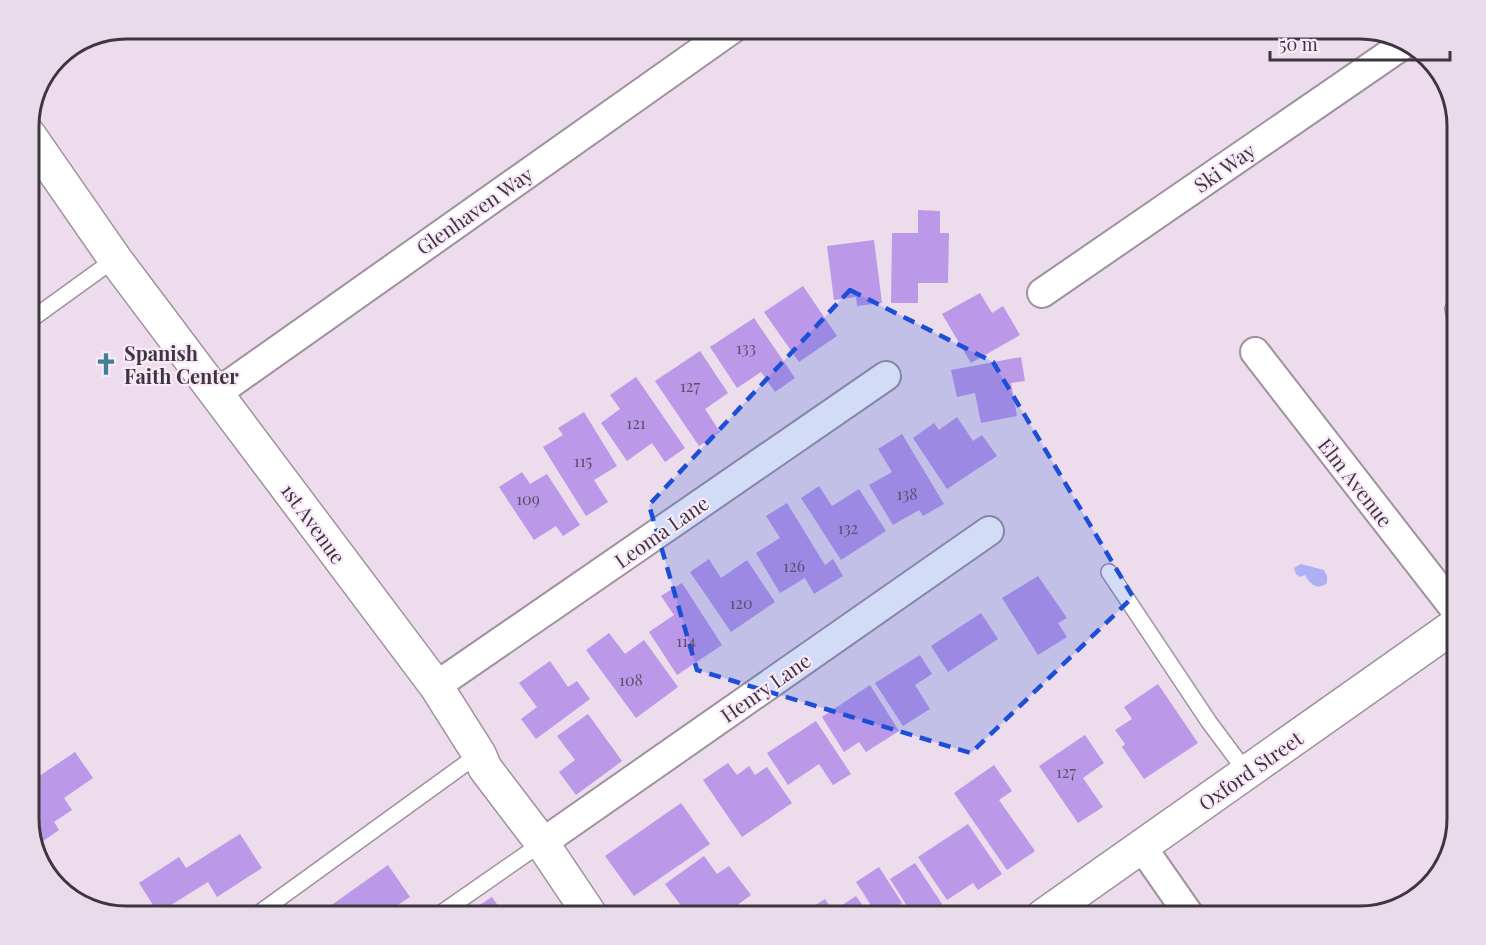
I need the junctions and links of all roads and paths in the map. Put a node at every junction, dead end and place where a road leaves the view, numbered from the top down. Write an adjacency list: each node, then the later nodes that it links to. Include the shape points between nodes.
1 (716, 39): 9 (street, Glenhaven Way)
2 (1398, 48): 5 (street, Ski Way)
3 (39, 149): 4 (street, 1st Avenue)
4 (115, 259): 6 (lane); 9 (street, 1st Avenue)
5 (1042, 292)
6 (39, 314)
7 (1255, 352): 12 (street, Elm Avenue)
8 (886, 376): 14 (street, Leoma Lane)
9 (217, 393): 14 (street, 1st Avenue)
10 (989, 531): 17 (street, Henry Lane)
11 (1109, 572): 16 (lane)
12 (1447, 599)
13 (1447, 631): 16 (street, Oxford Street)
14 (436, 686): 15 (street, 1st Avenue)
15 (479, 754): 17 (street, 1st Avenue, via 485,768); 19 (lane)
16 (1247, 773): 18 (street, Oxford Street)
17 (542, 843): 20 (lane); 21 (street, 1st Avenue)
18 (1142, 847): 22 (street, Oxford Street); 23 (street)
19 (269, 906)
20 (451, 906)
21 (584, 906)
22 (1057, 906)
23 (1183, 906)

